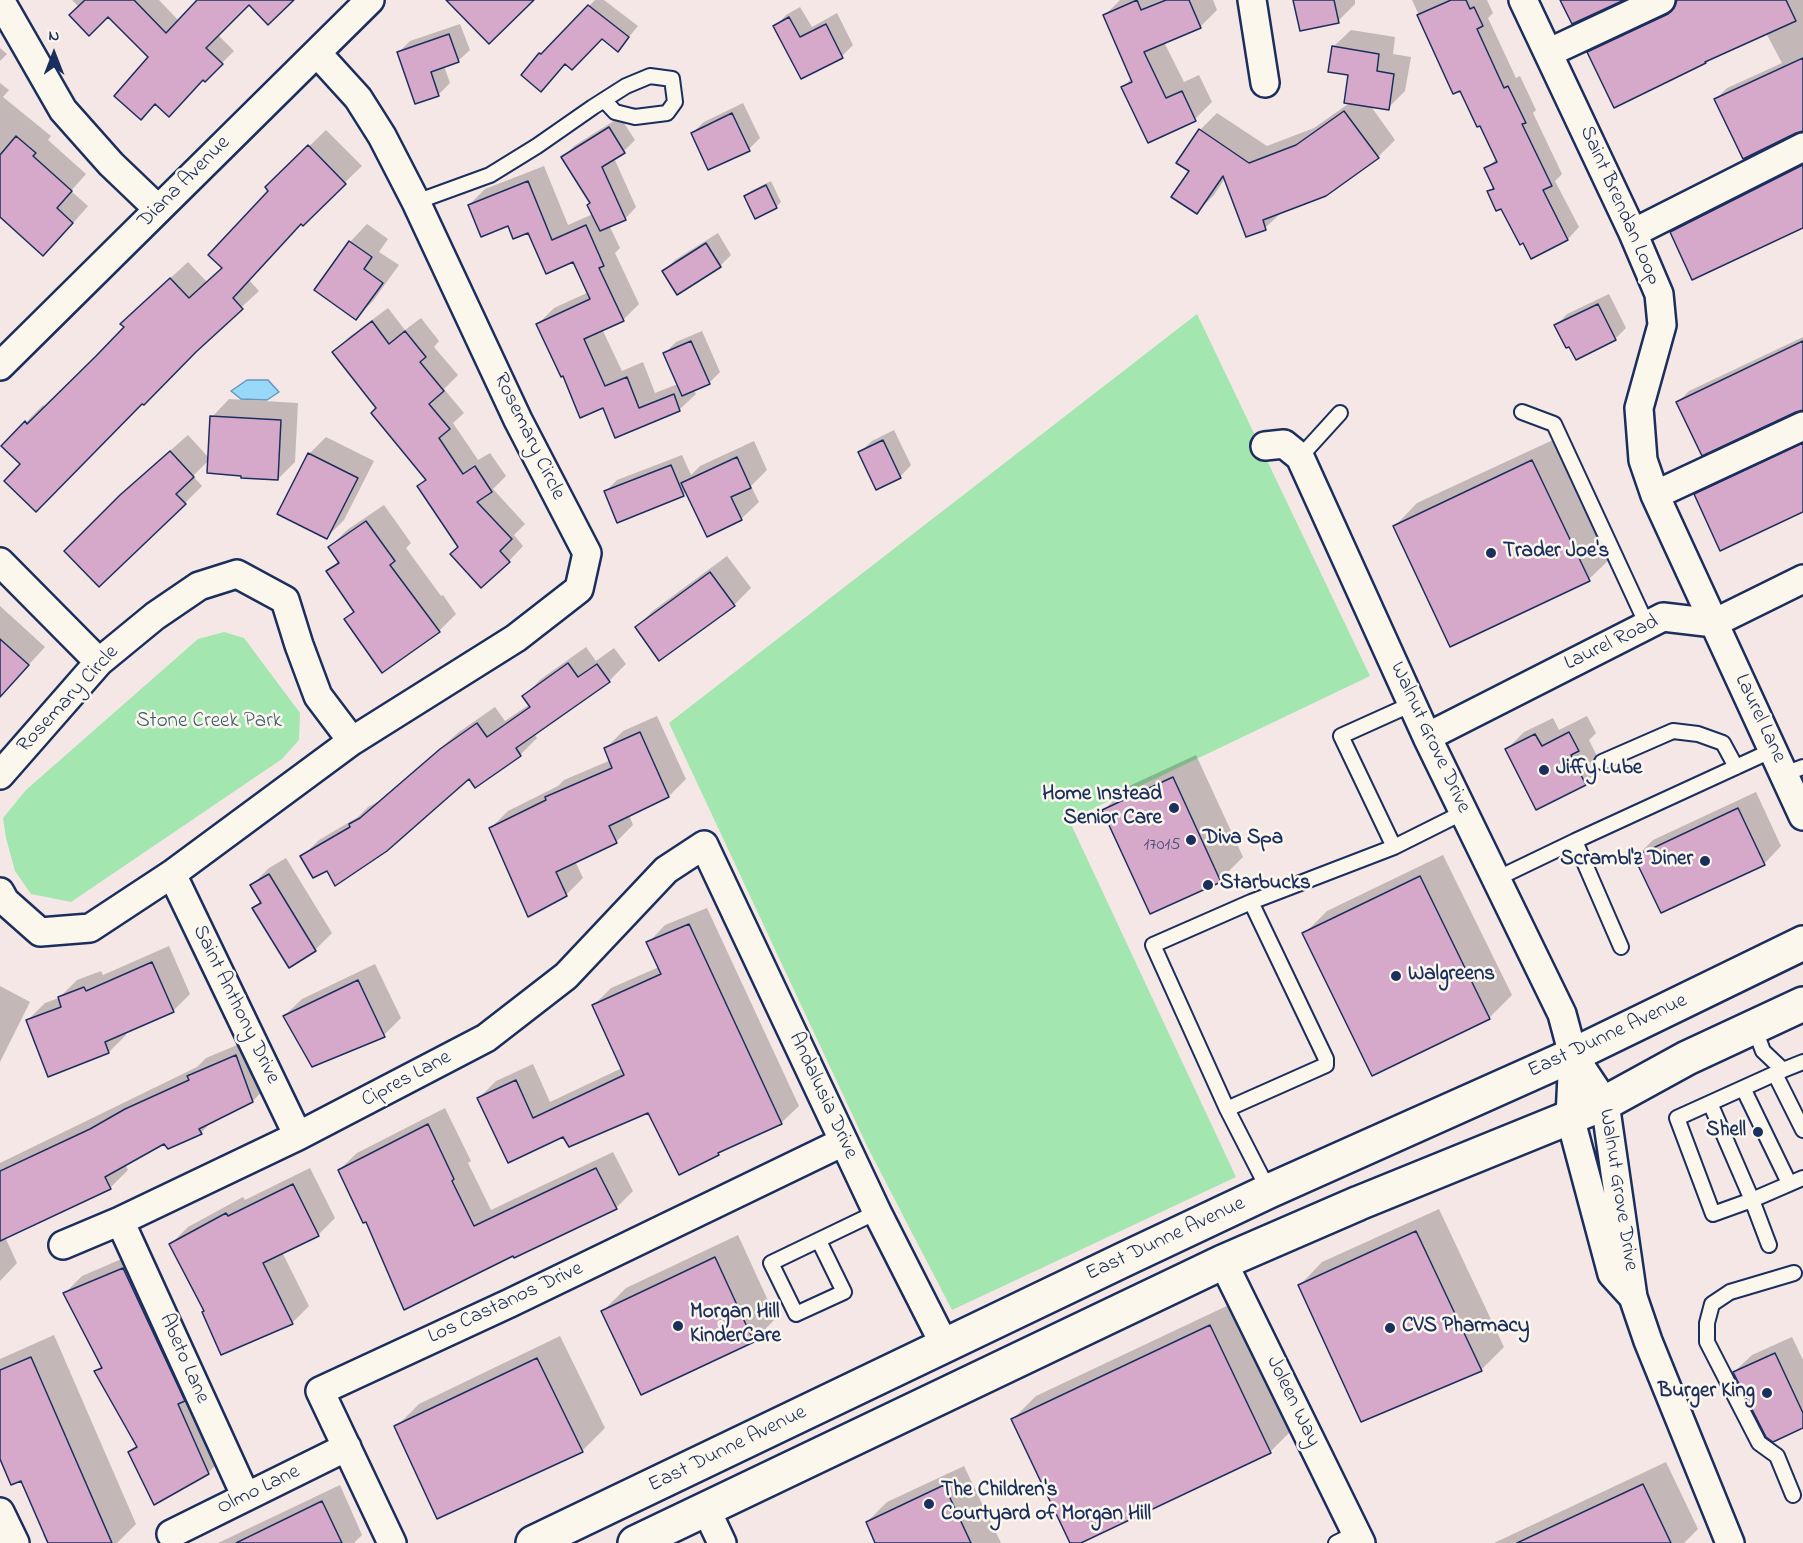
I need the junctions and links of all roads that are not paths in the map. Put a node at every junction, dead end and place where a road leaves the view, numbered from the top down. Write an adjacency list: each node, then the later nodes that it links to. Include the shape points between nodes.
1 (0, 0): 12 (street, via 63,110)
2 (370, 0): 6 (street, Diana Avenue)
3 (1252, 0): 8 (street)
4 (1523, 0): 7 (street, Saint Brendan Loop)
5 (1661, 0): 7 (street)
6 (317, 53): 11 (street, Rosemary Circle, via 358,98); 12 (street, Diana Avenue)
7 (1548, 53): 13 (street, Saint Brendan Loop)
8 (1265, 83)
9 (604, 100): 9 (lane, via 650,76 672,79 675,102 666,113 635,117 615,112); 11 (lane, via 490,175)
10 (1803, 147): 13 (street)
11 (416, 202): 28 (street, Rosemary Circle, via 518,420 587,554 579,589 516,638)
12 (158, 209): 14 (street, Diana Avenue)
13 (1633, 233): 20 (street, Saint Brendan Loop, via 1659,294 1662,325 1639,408 1643,460)
14 (0, 366)
15 (1522, 412): 24 (lane, via 1554,424)
16 (1340, 413): 19 (lane)
17 (1803, 426): 20 (street)
18 (1266, 446): 19 (street, via 1284,444)
19 (1300, 457): 26 (street, Walnut Grove Drive)
20 (1655, 495): 23 (street, Saint Brendan Loop)
21 (0, 562): 25 (street)
22 (1803, 579): 23 (street)
23 (1714, 623): 24 (street, Laurel Road, via 1663,617); 29 (street, Laurel Lane)
24 (1647, 625): 27 (street, Laurel Road)
25 (99, 662): 28 (street, Rosemary Circle, via 199,586 237,574 285,600 318,696); 33 (street, Rosemary Circle)
26 (1412, 704): 27 (street, Walnut Grove Drive); 38 (lane, via 1341,736)
27 (1427, 737): 34 (street, Walnut Grove Drive)
28 (352, 741): 39 (street, Rosemary Circle)
29 (1773, 750): 31 (lane); 32 (street, Laurel Lane)
30 (1602, 762): 31 (lane, via 1673,731 1723,743)
31 (1736, 767): 36 (lane)
32 (1793, 771): 35 (street, Laurel Lane)
33 (0, 775)
34 (1464, 812): 38 (lane); 40 (street, Walnut Grove Drive)
35 (1803, 816)
36 (1575, 841): 40 (lane); 44 (lane)
37 (704, 845): 56 (street, Cipres Lane, via 666,870 566,976 486,1038); 57 (street, Andalusia Drive)
38 (1394, 847): 42 (lane)
39 (172, 874): 41 (street, Rosemary Circle, via 90,928 40,932); 56 (street, Saint Anthony Drive)
40 (1497, 879): 47 (street, Walnut Grove Drive, via 1562,1014)
41 (0, 892)
42 (1251, 902): 53 (lane, via 1153,945); 53 (lane, via 1326,1065)
43 (1803, 943): 47 (main road, East Dunne Avenue)
44 (1621, 947)
45 (1803, 1004): 46 (main road, East Dunne Avenue)
46 (1754, 1027): 49 (lane, via 1763,1051); 51 (main road, East Dunne Avenue)
47 (1573, 1055): 51 (street, Walnut Grove Drive); 54 (street, Walnut Grove Drive); 58 (main road, East Dunne Avenue)
48 (1803, 1062): 49 (lane)
49 (1779, 1072): 50 (lane); 55 (lane)
50 (1743, 1088): 52 (lane); 60 (lane)
51 (1605, 1102): 54 (main road, East Dunne Avenue); 71 (street, Walnut Grove Drive)
52 (1710, 1103): 62 (lane); 62 (lane, via 1677,1118 1713,1214)
53 (1227, 1109): 61 (lane)
54 (1570, 1117): 69 (main road, East Dunne Avenue); 71 (street, Walnut Grove Drive, via 1612,1274)
55 (1803, 1130)
56 (298, 1136): 64 (street, Cipres Lane)
57 (843, 1142): 63 (street, Andalusia Drive); 74 (street, Los Castanos Drive, via 320,1391)
58 (1348, 1156): 61 (main road, East Dunne Avenue); 69 (main road, via 1346,1167 1329,1186 1242,1227)
59 (1803, 1178): 60 (lane)
60 (1789, 1183): 62 (lane)
61 (1269, 1191): 68 (main road, East Dunne Avenue)
62 (1752, 1200): 67 (lane)
63 (877, 1212): 65 (lane); 72 (street, Andalusia Drive)
64 (120, 1221): 66 (street, Cipres Lane); 76 (street, Abeto Lane)
65 (819, 1241): 65 (lane, via 771,1263 796,1314 844,1292)
66 (63, 1245)
67 (1769, 1245)
68 (1139, 1252): 69 (main road, via 1167,1260 1200,1251); 72 (main road, East Dunne Avenue)
69 (1223, 1262): 73 (main road, East Dunne Avenue); 81 (street, Joleen Way)
70 (1794, 1273): 75 (lane, via 1730,1292 1712,1304 1707,1323 1707,1342 1759,1443 1777,1456)
71 (1633, 1297): 88 (street, Walnut Grove Drive, via 1647,1341)
72 (945, 1346): 73 (main road, via 932,1373 876,1406 865,1418); 78 (main road, East Dunne Avenue)
73 (862, 1433): 77 (main road, East Dunne Avenue)
74 (346, 1447): 76 (street, Olmo Lane); 83 (street, Los Castanos Drive)
75 (1793, 1495)
76 (246, 1497): 80 (street, Olmo Lane)
77 (706, 1509): 86 (main road, East Dunne Avenue); 87 (street)
78 (601, 1511): 84 (main road, East Dunne Avenue); 85 (main road)
79 (0, 1512): 82 (street)
80 (171, 1534)
81 (1351, 1540)
82 (15, 1543)
83 (392, 1543)
84 (533, 1543)
85 (578, 1543)
86 (634, 1543)
87 (722, 1543)
88 (1730, 1543)

